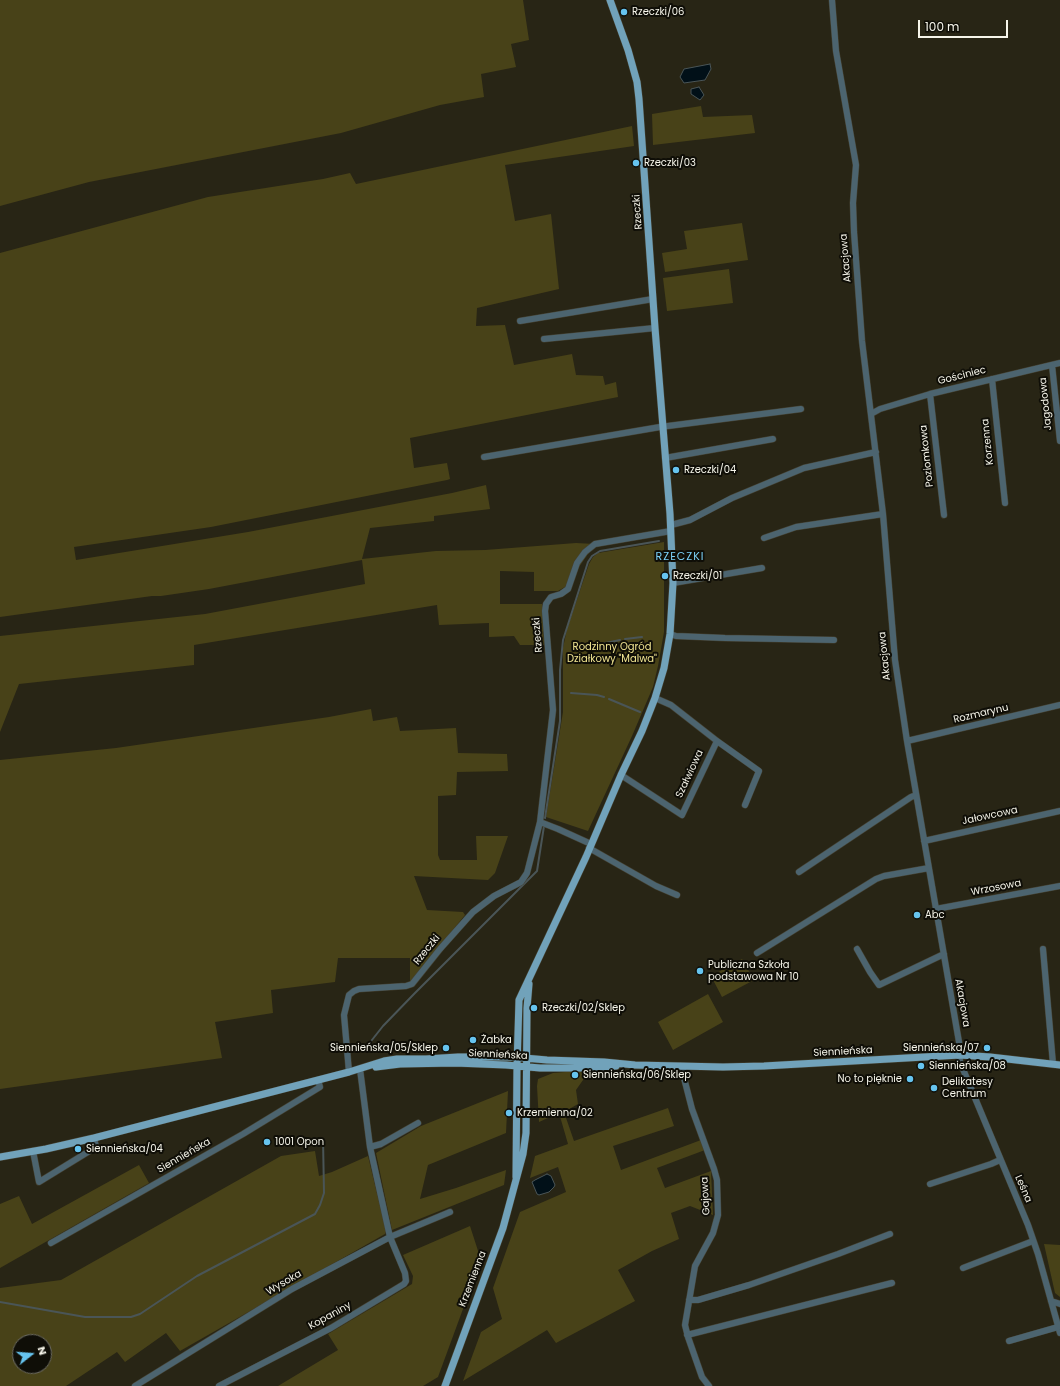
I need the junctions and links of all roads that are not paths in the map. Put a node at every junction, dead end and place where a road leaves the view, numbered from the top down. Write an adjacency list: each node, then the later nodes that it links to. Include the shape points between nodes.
1 (610, 0): 3 (main road, Rzeczki, via 637,82)
2 (832, 0): 12 (street, Akacjowa, via 836,51 856,165 854,232 862,341)
3 (653, 299): 4 (street); 5 (main road, Rzeczki)
4 (520, 321)
5 (655, 328): 6 (street); 13 (main road, Rzeczki)
6 (544, 339)
7 (1060, 363): 8 (street, Gościniec)
8 (1052, 365): 9 (street, Gościniec); 15 (street, Jagodowa)
9 (992, 379): 10 (street, Gościniec); 19 (street, Korzenna)
10 (930, 394): 12 (street, Gościniec, via 880,408); 21 (street, Poziomkowa)
11 (801, 409): 13 (street)
12 (871, 414): 16 (street, Akacjowa)
13 (663, 427): 17 (street); 18 (main road, Rzeczki)
14 (774, 439): 18 (street)
15 (1060, 441)
16 (876, 452): 20 (street, Akacjowa); 22 (street, Rzeczki, via 804,468 732,498)
17 (484, 456)
18 (665, 458): 22 (main road, Rzeczki)
19 (1005, 503)
20 (883, 514): 23 (street, via 796,527); 31 (street, Akacjowa, via 895,660)
21 (944, 515)
22 (671, 528): 25 (main road, Rzeczki); 36 (street, Rzeczki, via 595,544 577,563 568,589 551,597 546,604 554,710)
23 (764, 538)
24 (762, 568): 25 (street)
25 (673, 583): 26 (main road, Rzeczki)
26 (670, 634): 27 (street); 28 (main road, Rzeczki)
27 (834, 640)
28 (655, 698): 30 (street, via 671,706); 32 (main road, Rzeczki)
29 (1060, 706): 31 (street, Rozmarynu)
30 (717, 741): 32 (street, Szałwiowa, via 682,815); 34 (street, via 759,771)
31 (907, 741): 33 (street, Akacjowa)
32 (621, 775): 38 (main road, Rzeczki)
33 (916, 795): 37 (street, Akacjowa); 40 (street)
34 (745, 805)
35 (1060, 811): 37 (street, Jałowcowa)
36 (540, 822): 38 (street); 58 (street, Rzeczki, via 527,873 521,882 494,896 473,912 412,984 360,989 349,995 344,1015)
37 (924, 841): 39 (street, Akacjowa)
38 (590, 846): 42 (street, via 656,886); 48 (main road, Rzeczki)
39 (929, 868): 43 (street, Akacjowa); 46 (street, via 876,879)
40 (799, 872)
41 (1060, 886): 43 (street, Wrzosowa)
42 (677, 895)
43 (936, 909): 47 (street, Akacjowa)
44 (858, 949): 47 (street, via 879,985)
45 (1043, 949): 53 (street, Siennieńska)
46 (757, 953)
47 (944, 954): 49 (street, Akacjowa)
48 (530, 977): 50 (main road, Rzeczki, via 519,1000); 51 (main road, Rzeczki)
49 (960, 1055): 53 (main road, Siennieńska); 56 (main road, Siennieńska, via 764,1066); 65 (street, Leśna, via 960,1062)
50 (517, 1058): 51 (main road, Siennieńska); 54 (main road, Rzeczki); 57 (main road, Siennieńska, via 458,1056 397,1059)
51 (527, 1059): 52 (main road, Siennieńska); 55 (main road, Rzeczki)
52 (635, 1065): 55 (main road, Siennieńska, via 589,1068); 56 (main road, Siennieńska)
53 (1056, 1065)
54 (516, 1066): 55 (main road, Siennieńska); 57 (main road, Siennieńska, via 400,1064); 66 (main road, Krzemienna)
55 (527, 1066): 66 (main road, Krzemienna, via 526,1133)
56 (683, 1067): 75 (street, Gajowa, via 692,1109 715,1174 719,1208 717,1222 695,1266)
57 (360, 1069): 58 (main road, Siennieńska); 62 (street)
58 (349, 1072): 59 (main road, Siennieńska)
59 (318, 1080): 61 (main road, Siennieńska); 72 (street, Siennieńska, via 320,1087 243,1134)
60 (418, 1123): 62 (street, via 381,1144)
61 (94, 1138): 63 (main road, Siennieńska); 63 (street, via 96,1147 40,1182)
62 (370, 1147): 70 (street)
63 (33, 1151): 64 (main road, Siennieńska)
64 (0, 1157)
65 (1000, 1160): 67 (street); 71 (street, Leśna)
66 (516, 1177): 83 (main road, Krzemienna, via 503,1228)
67 (930, 1184)
68 (450, 1212): 70 (street, Wysoka)
69 (890, 1234): 75 (street, via 749,1284 698,1300)
70 (390, 1236): 81 (street, Wysoka, via 292,1289); 82 (street, Kopaniny, via 405,1273 404,1284 331,1328)
71 (1033, 1241): 73 (street); 76 (street, Leśna)
72 (51, 1243)
73 (962, 1268)
74 (892, 1283): 79 (street)
75 (689, 1300): 79 (street, Gajowa, via 685,1325)
76 (1051, 1301): 77 (street); 78 (street, Leśna)
77 (1060, 1304)
78 (1059, 1330): 80 (street)
79 (687, 1335): 84 (street, Gajowa, via 702,1377)
80 (1009, 1341)
81 (135, 1386)
82 (219, 1386)
83 (445, 1386)
84 (709, 1386)

